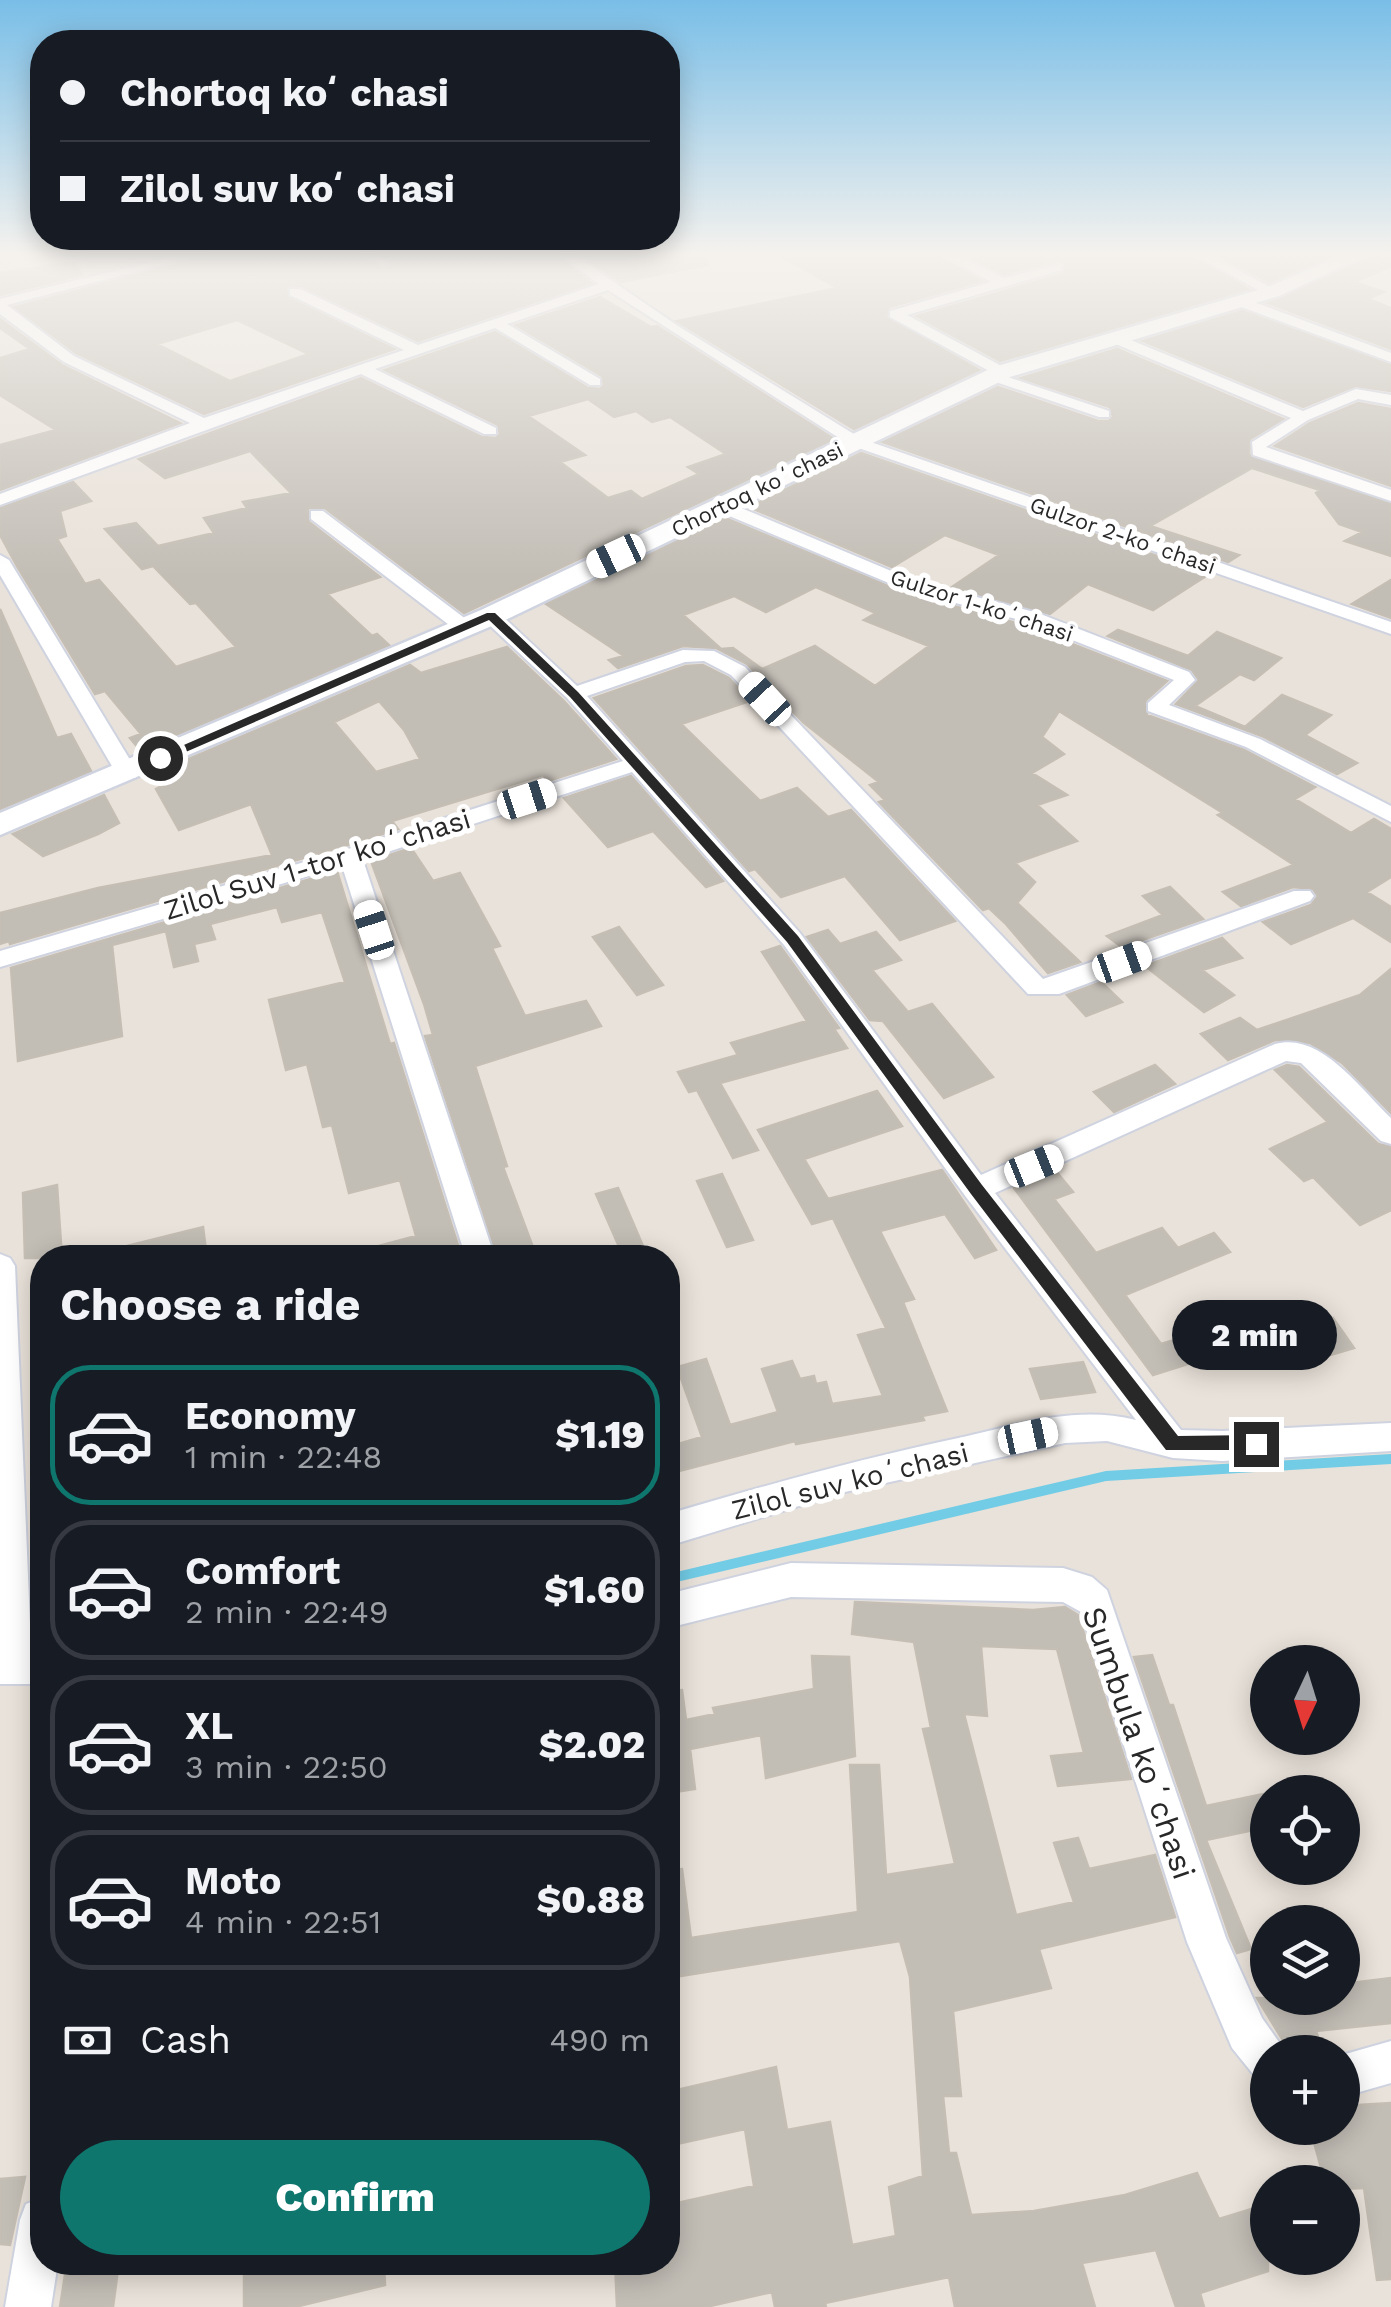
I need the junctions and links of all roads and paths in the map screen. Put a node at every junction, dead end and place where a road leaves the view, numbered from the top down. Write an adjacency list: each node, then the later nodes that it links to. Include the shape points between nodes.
1 (75, 362): 14 (street)
2 (377, 362): 8 (street)
3 (561, 362): 10 (street)
4 (725, 362): 16 (street, Gulzor 2-koʻchasi)
5 (976, 362): 9 (street)
6 (1039, 362): 9 (main road, Chortoq koʻchasi)
7 (1170, 362): 13 (street)
8 (360, 368): 14 (street); 15 (street)
9 (997, 374): 12 (street); 16 (main road, Chortoq koʻchasi)
10 (595, 382)
11 (1391, 400): 13 (street, via 1356,394)
12 (1104, 414)
13 (1303, 417): 17 (street, via 1257,450)
14 (203, 423): 18 (street)
15 (490, 432)
16 (856, 442): 19 (main road, Chortoq koʻchasi); 26 (street, Gulzor 2-koʻchasi)
17 (1391, 496)
18 (0, 500)
19 (721, 506): 24 (main road, Chortoq koʻchasi); 30 (street, Gulzor 1-koʻchasi, via 909,585 1031,617 1182,676 1156,707 1253,743)
20 (317, 514): 25 (street)
21 (0, 560): 22 (street)
22 (22, 598): 23 (street); 29 (street)
23 (0, 603)
24 (491, 616): 25 (main road, Chortoq koʻchasi); 27 (street)
25 (464, 627): 29 (main road, Chortoq koʻchasi)
26 (1391, 628)
27 (574, 694): 28 (street); 33 (street, via 683,656 720,659 1037,988)
28 (633, 765): 32 (street, Zilol Suv 1-tor koʻchasi); 36 (street, via 792,939)
29 (127, 773): 31 (main road, Chortoq koʻchasi)
30 (1391, 815)
31 (0, 826)
32 (350, 856): 34 (street, Zilol Suv 1-tor koʻchasi); 37 (street)
33 (1302, 896)
34 (0, 959)
35 (1391, 1134): 36 (street, via 1309,1055 1284,1051)
36 (976, 1190): 40 (street)
37 (477, 1245)
38 (0, 1266): 43 (street)
39 (1391, 1437): 40 (street, Zilol suv koʻchasi)
40 (1173, 1444): 41 (street, Zilol suv koʻchasi, via 1107,1427 1065,1428 845,1477)
41 (680, 1526)
42 (680, 1608): 44 (street, Sumbula koʻchasi, via 791,1580 1063,1585 1088,1593 1207,1942)
43 (19, 1666)
44 (1250, 2038)
45 (1391, 2062): 46 (street)
46 (1360, 2071)
47 (33, 2275): 48 (street)
48 (28, 2307)

